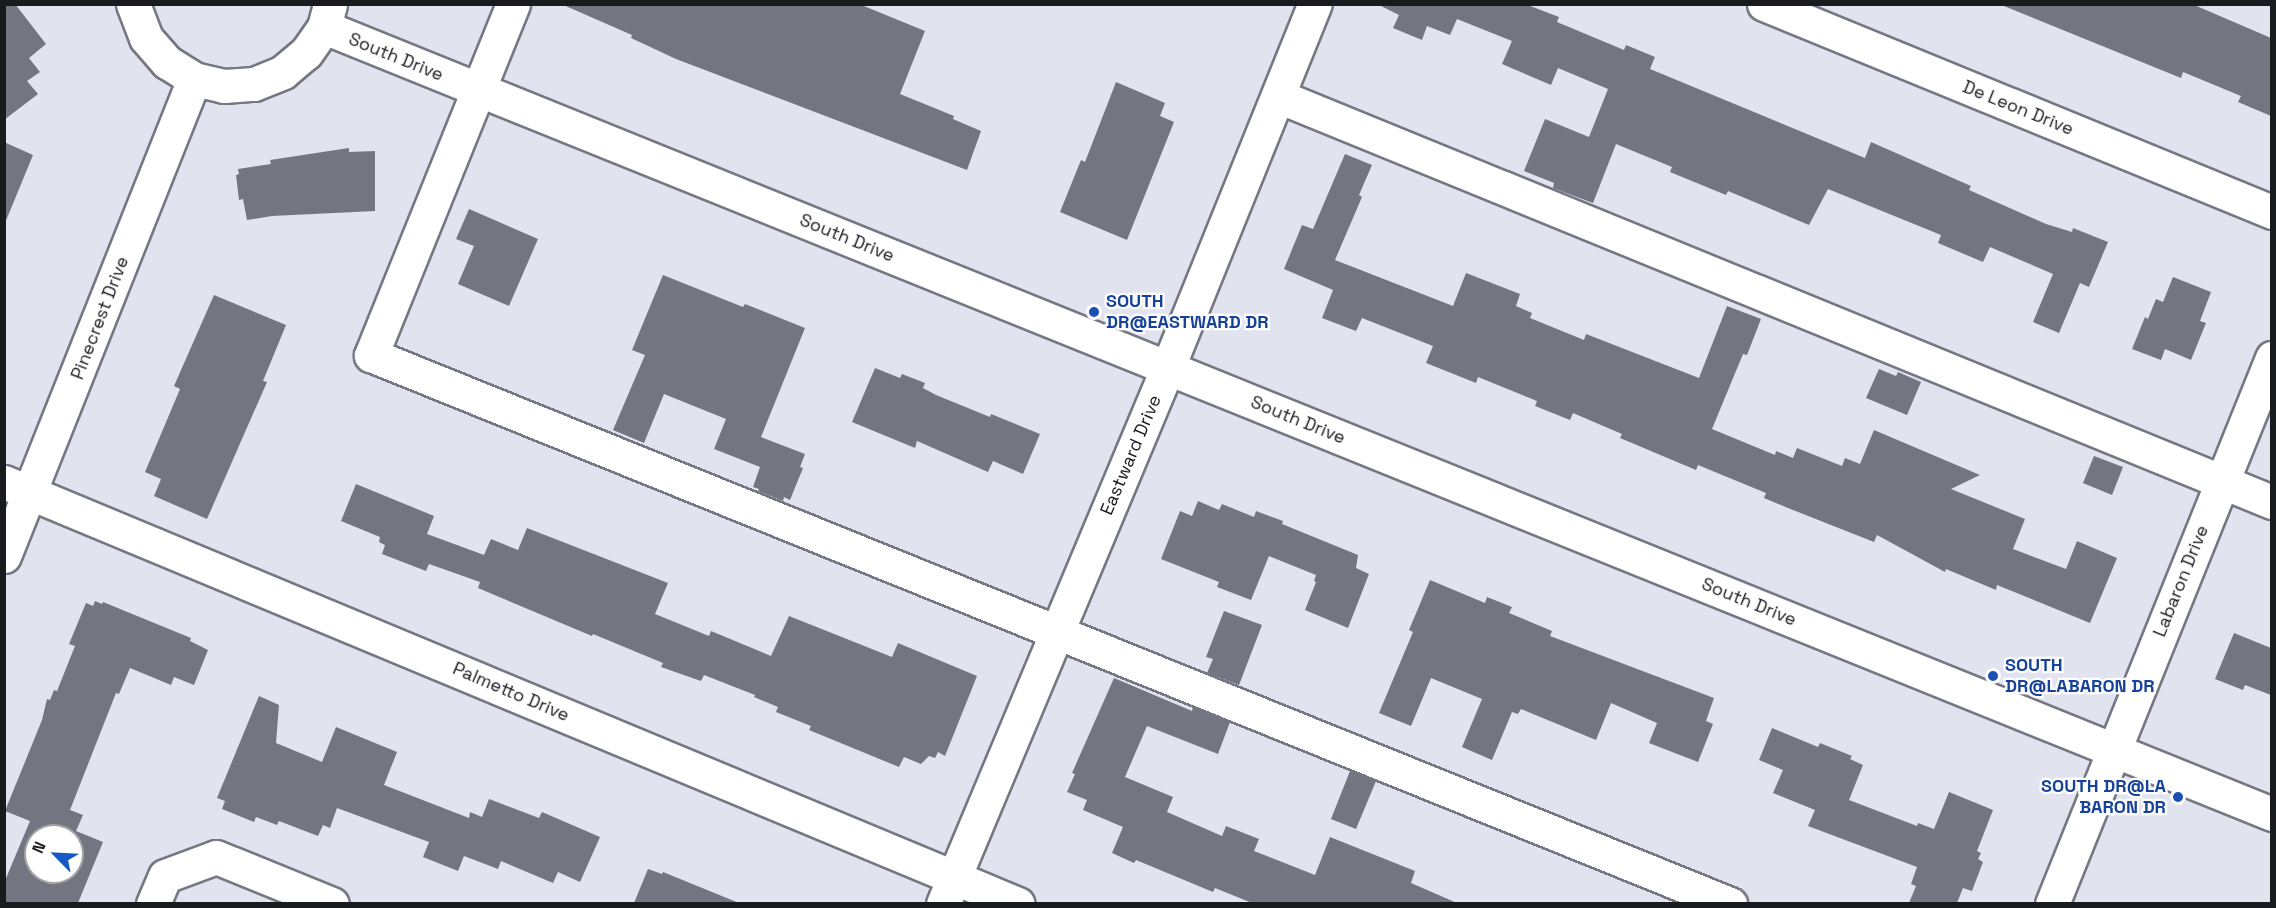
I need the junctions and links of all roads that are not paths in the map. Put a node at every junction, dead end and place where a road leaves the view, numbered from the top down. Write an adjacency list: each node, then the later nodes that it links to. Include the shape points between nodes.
1 (134, 4): 6 (street, via 146,38 167,62)
2 (513, 4): 7 (street)
3 (1315, 4): 8 (street, Eastward Drive)
4 (1764, 4): 9 (street, De Leon Drive)
5 (327, 16): 6 (street, via 306,53 283,72 254,84 224,86); 7 (street, South Drive)
6 (194, 79): 13 (street, Pinecrest Drive)
7 (478, 90): 11 (street, South Drive); 16 (street, via 371,355)
8 (1278, 96): 11 (street, Eastward Drive); 12 (street)
9 (2271, 212)
10 (2271, 358): 12 (street, Labaron Drive)
11 (1168, 367): 16 (street, Eastward Drive); 17 (street, South Drive)
12 (2222, 481): 14 (street); 17 (street, Labaron Drive)
13 (18, 487): 15 (street, Pinecrest Drive); 19 (street, Palmetto Drive)
14 (2271, 502)
15 (4, 556)
16 (1057, 632): 19 (street, Eastward Drive); 23 (street)
17 (2113, 749): 18 (street, South Drive); 24 (street, Labaron Drive)
18 (2271, 814)
19 (949, 890): 22 (street, Palmetto Drive)
20 (153, 903): 21 (street, via 165,876 216,857)
21 (332, 903)
22 (1018, 903)
23 (1730, 903)
24 (2052, 903)

